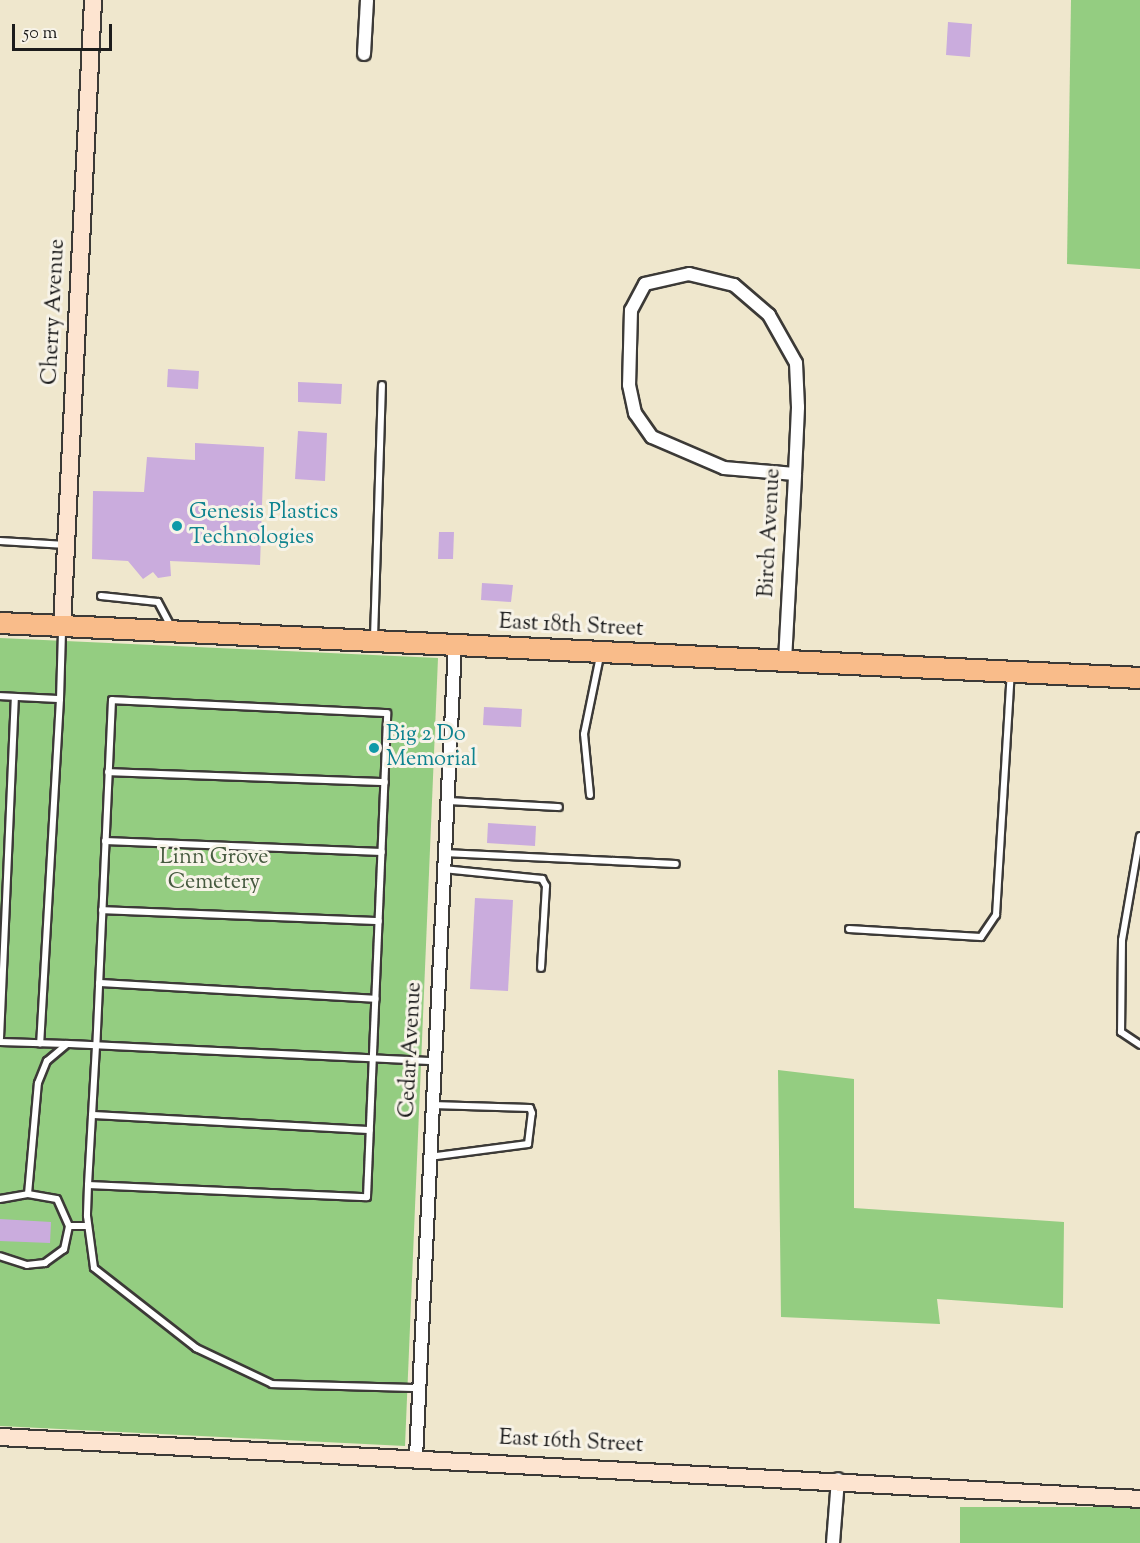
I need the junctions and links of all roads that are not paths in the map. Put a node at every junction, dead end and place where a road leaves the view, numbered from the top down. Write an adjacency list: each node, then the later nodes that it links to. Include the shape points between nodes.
1 (93, 0): 7 (street, Cherry Avenue)
2 (367, 0): 3 (street)
3 (364, 54)
4 (382, 385): 12 (lane)
5 (795, 474): 5 (street, Birch Avenue, via 796,363 769,315 734,285 689,274 645,284 631,310 629,386 635,412 652,437 724,468); 15 (street, Birch Avenue)
6 (0, 541): 7 (lane)
7 (66, 545): 10 (street, Cherry Avenue)
8 (101, 596): 11 (lane, via 158,602)
9 (0, 623): 10 (main road, East 18th Street)
10 (62, 626): 11 (main road, East 18th Street); 20 (lane)
11 (172, 632): 12 (main road, East 18th Street)
12 (374, 641): 13 (main road, East 18th Street)
13 (455, 645): 14 (main road, East 18th Street); 24 (street, Cedar Avenue)
14 (600, 652): 15 (main road, East 18th Street); 23 (lane, via 583,752)
15 (785, 661): 16 (main road, East 18th Street)
16 (1011, 672): 17 (main road, East 18th Street); 34 (lane, via 996,915 981,937)
17 (1140, 678)
18 (0, 696): 19 (lane)
19 (15, 697): 20 (lane); 38 (lane)
20 (60, 699): 39 (lane)
21 (108, 771): 22 (lane); 22 (lane, via 112,700 387,713); 27 (lane)
22 (385, 782): 28 (lane)
23 (590, 795)
24 (447, 801): 25 (lane); 29 (street, Cedar Avenue)
25 (559, 807)
26 (1140, 836): 41 (lane, via 1122,940 1121,1032)
27 (105, 842): 28 (lane); 32 (lane)
28 (382, 852): 33 (lane)
29 (443, 853): 30 (lane); 31 (street, Cedar Avenue)
30 (676, 864)
31 (442, 869): 35 (lane, via 542,879 546,886); 44 (street, Cedar Avenue)
32 (102, 910): 33 (lane); 36 (lane)
33 (379, 921): 37 (lane)
34 (849, 929)
35 (541, 968)
36 (99, 982): 37 (lane); 42 (lane)
37 (376, 999): 43 (lane)
38 (0, 1040): 39 (lane)
39 (40, 1043): 40 (lane)
40 (67, 1044): 42 (lane); 50 (lane, via 47,1061 38,1083)
41 (1140, 1045)
42 (96, 1046): 43 (lane); 46 (lane)
43 (374, 1058): 44 (lane); 47 (lane)
44 (432, 1061): 45 (street, Cedar Avenue)
45 (430, 1105): 48 (street, Cedar Avenue); 48 (lane, via 530,1108 532,1113 528,1144)
46 (92, 1115): 47 (lane); 49 (lane)
47 (370, 1130): 49 (lane, via 367,1197)
48 (428, 1157): 55 (street, Cedar Avenue)
49 (88, 1185): 53 (lane)
50 (28, 1194): 51 (lane); 52 (lane, via 57,1199)
51 (0, 1199)
52 (69, 1226): 53 (lane); 54 (lane, via 64,1249 45,1263 27,1265)
53 (88, 1226): 55 (lane, via 94,1268 108,1282 196,1348 233,1367 272,1384)
54 (0, 1256)
55 (419, 1388): 57 (street, Cedar Avenue)
56 (0, 1437): 57 (street, East 16th Street)
57 (416, 1457): 58 (street, East 16th Street)
58 (838, 1479): 59 (street, East 16th Street); 60 (street)
59 (1140, 1499)
60 (833, 1543)

